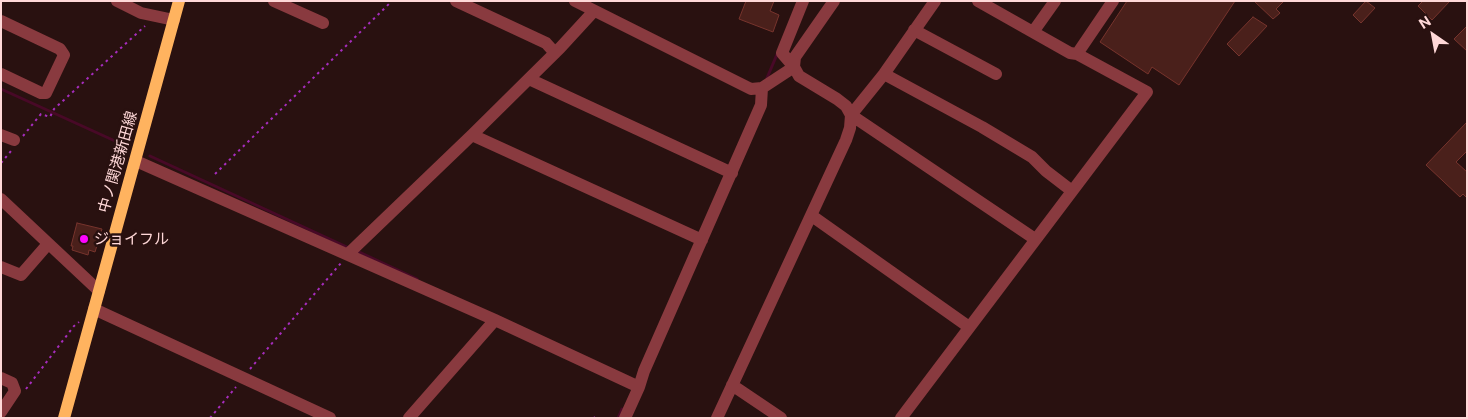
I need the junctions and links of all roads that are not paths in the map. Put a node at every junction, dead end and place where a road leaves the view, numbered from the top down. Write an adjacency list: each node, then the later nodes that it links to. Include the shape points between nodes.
1 (117, 1): 12 (street, via 141,13)
2 (179, 1): 12 (main road, 中ノ関港新田線)
3 (274, 1): 14 (street)
4 (456, 1): 17 (street, via 546,43)
5 (803, 1): 19 (street, via 782,53)
6 (834, 1): 19 (street, via 795,57)
7 (935, 1): 15 (street)
8 (978, 1): 16 (street)
9 (1055, 1): 16 (street)
10 (1113, 1): 18 (street)
11 (585, 5): 17 (street); 24 (street, via 752,89)
12 (174, 20): 29 (main road, 中ノ関港新田線)
13 (1, 21): 20 (street, via 60,50 64,55 46,93)
14 (322, 23)
15 (914, 30): 21 (street); 22 (street)
16 (1034, 32): 18 (street)
17 (555, 53): 23 (street)
18 (1077, 54): 31 (street, via 1147,92)
19 (794, 67): 24 (street); 25 (street, via 799,76 846,106)
20 (1, 74)
21 (884, 74): 25 (street); 31 (street, via 1032,157)
22 (996, 74)
23 (528, 79): 27 (street); 30 (street)
24 (762, 88): 30 (street, via 761,105)
25 (851, 115): 33 (street, via 846,140); 34 (street)
26 (1, 135): 28 (street)
27 (472, 136): 35 (street); 37 (street)
28 (15, 144)
29 (136, 161): 37 (street); 39 (main road, 中ノ関港新田線)
30 (732, 173): 35 (street)
31 (1072, 191): 34 (street)
32 (1, 199): 36 (street)
33 (812, 216): 42 (street); 44 (street)
34 (1035, 239): 42 (street)
35 (702, 240): 45 (street, via 644,371)
36 (48, 244): 38 (street, via 21,276); 39 (street)
37 (348, 254): 41 (street)
38 (1, 267)
39 (99, 291): 40 (main road, 中ノ関港新田線)
40 (94, 309): 47 (main road, 中ノ関港新田線); 48 (street)
41 (495, 320): 45 (street); 49 (street)
42 (969, 327): 53 (street)
43 (1, 378): 46 (street, via 12,383 15,392)
44 (732, 385): 51 (street); 52 (street)
45 (640, 387): 50 (street)
46 (1, 412)
47 (64, 418)
48 (330, 418)
49 (409, 418)
50 (625, 418)
51 (717, 418)
52 (781, 418)
53 (901, 418)

